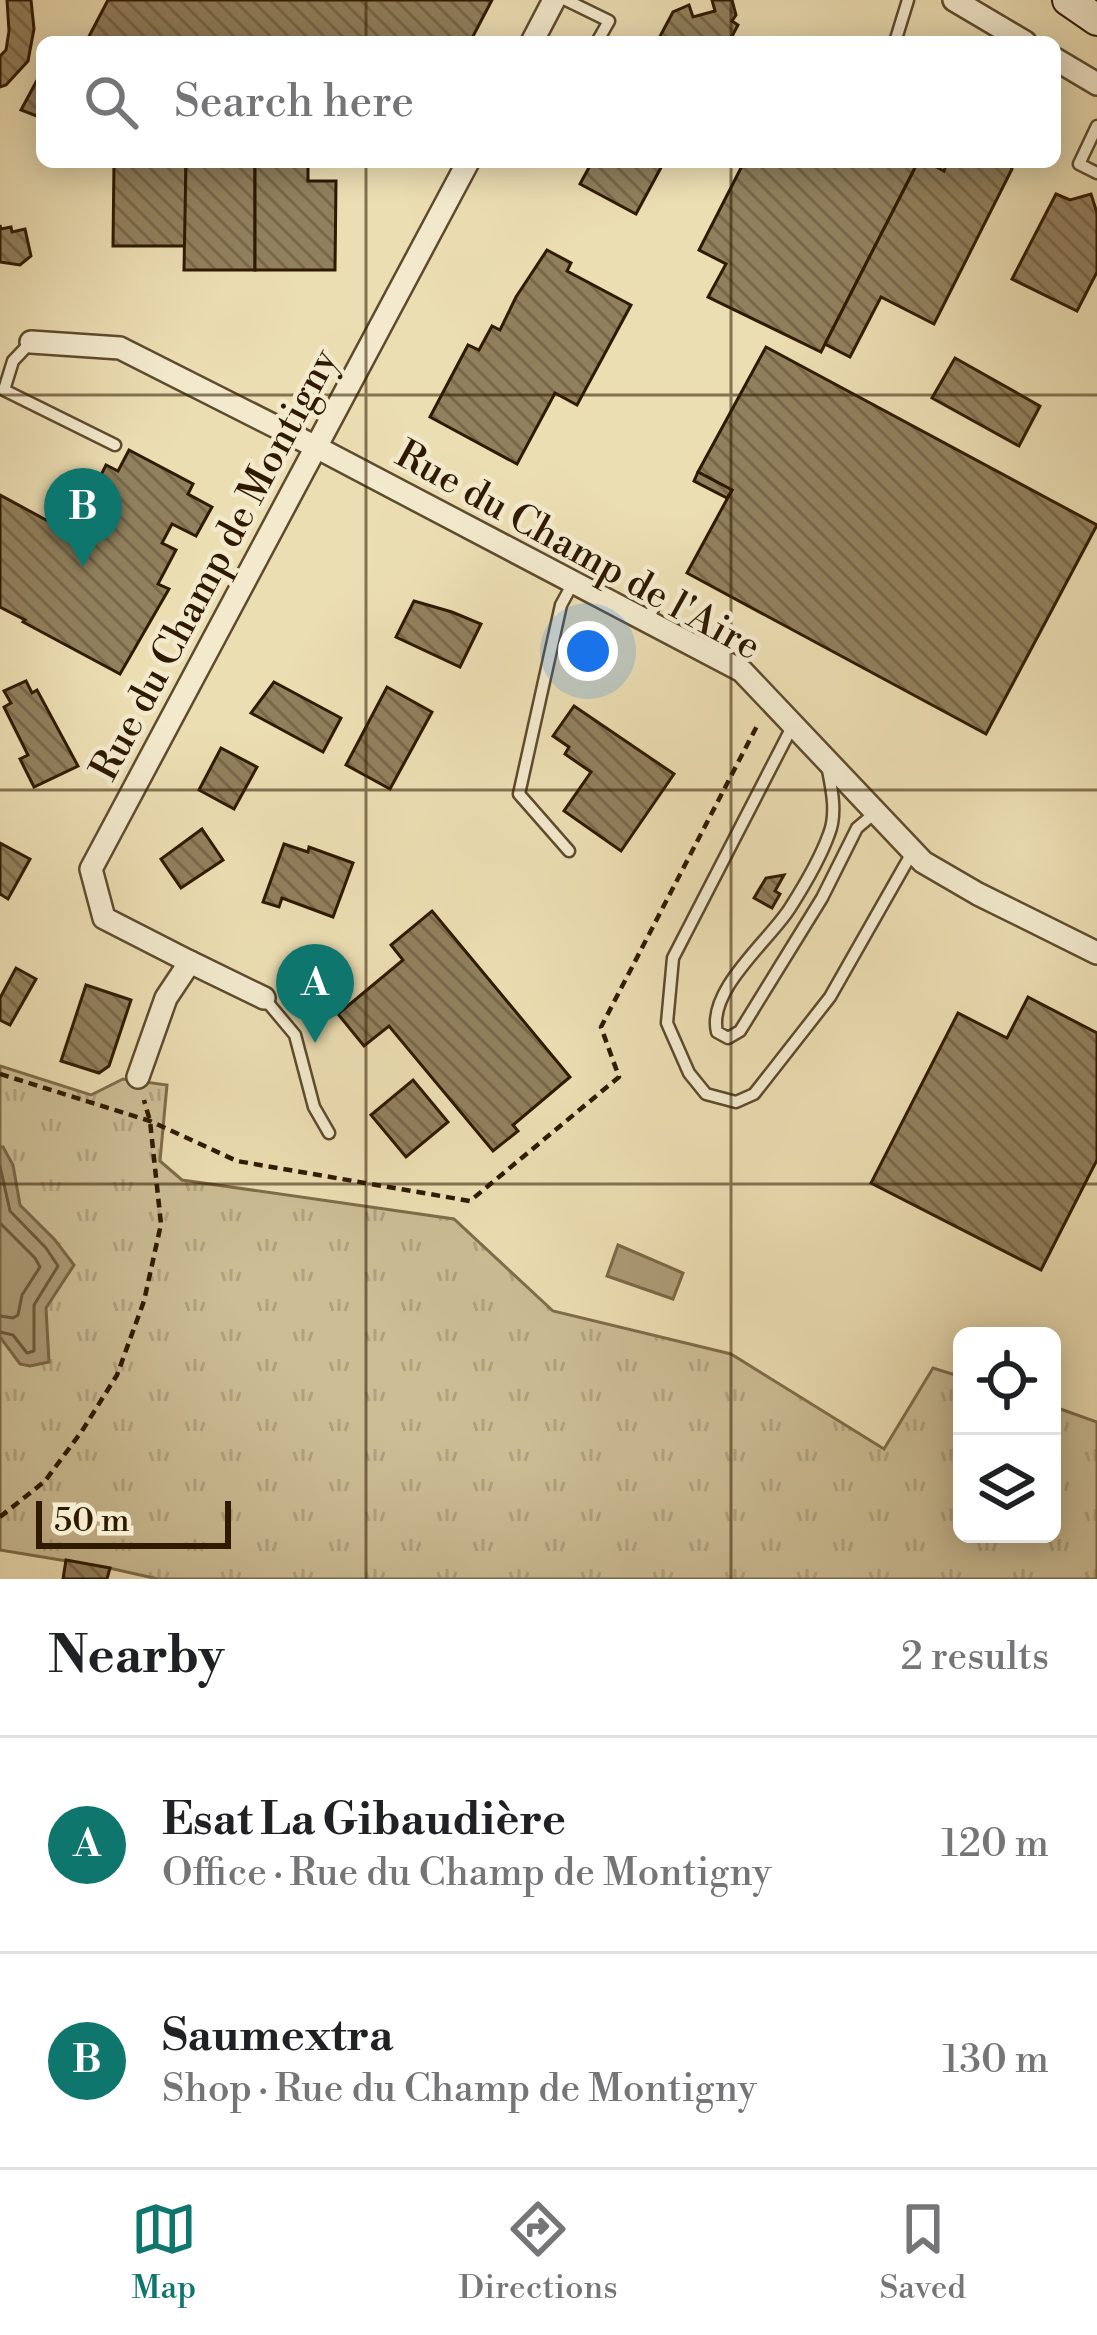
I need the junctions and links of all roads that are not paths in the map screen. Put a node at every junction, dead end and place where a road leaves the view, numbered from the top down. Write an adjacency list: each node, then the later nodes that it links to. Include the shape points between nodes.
1 (554, 0): 7 (street)
2 (566, 0): 8 (lane, via 609,21)
3 (908, 0): 9 (lane)
4 (954, 0): 10 (street)
5 (1068, 0): 6 (main road)
6 (1097, 20)
7 (535, 36)
8 (600, 36)
9 (897, 36)
10 (1015, 36)
11 (1061, 63): 12 (street)
12 (1097, 84)
13 (1097, 126): 15 (lane, via 1079,164)
14 (465, 168): 18 (street, Rue du Champ de Montigny)
15 (1097, 173)
16 (31, 342): 17 (lane, via 13,361 4,391); 18 (street, Rue du Champ de l'Aire, via 120,348)
17 (116, 445)
18 (316, 447): 19 (street, Rue du Champ de l'Aire); 26 (street, Rue du Champ de Montigny, via 92,869 104,918)
19 (573, 583): 20 (street, Rue du Champ de l'Aire, via 651,613 742,671); 23 (lane, via 561,604 519,794)
20 (794, 725): 21 (street, Rue du Champ de l'Aire); 24 (lane, via 673,958 667,1023 706,1094 736,1102 754,1094 830,998)
21 (826, 760): 22 (street, Rue du Champ de l'Aire); 22 (lane, via 830,834 788,910 743,964 714,1020 717,1033 740,1031 857,828)
22 (876, 812): 24 (street, Rue du Champ de l'Aire)
23 (568, 851)
24 (914, 851): 25 (street, Rue du Champ de l'Aire)
25 (1097, 953)
26 (190, 962): 27 (street, Rue du Champ de Montigny); 28 (street, via 166,998)
27 (264, 998): 29 (lane, via 295,1035)
28 (138, 1077)
29 (329, 1133)

